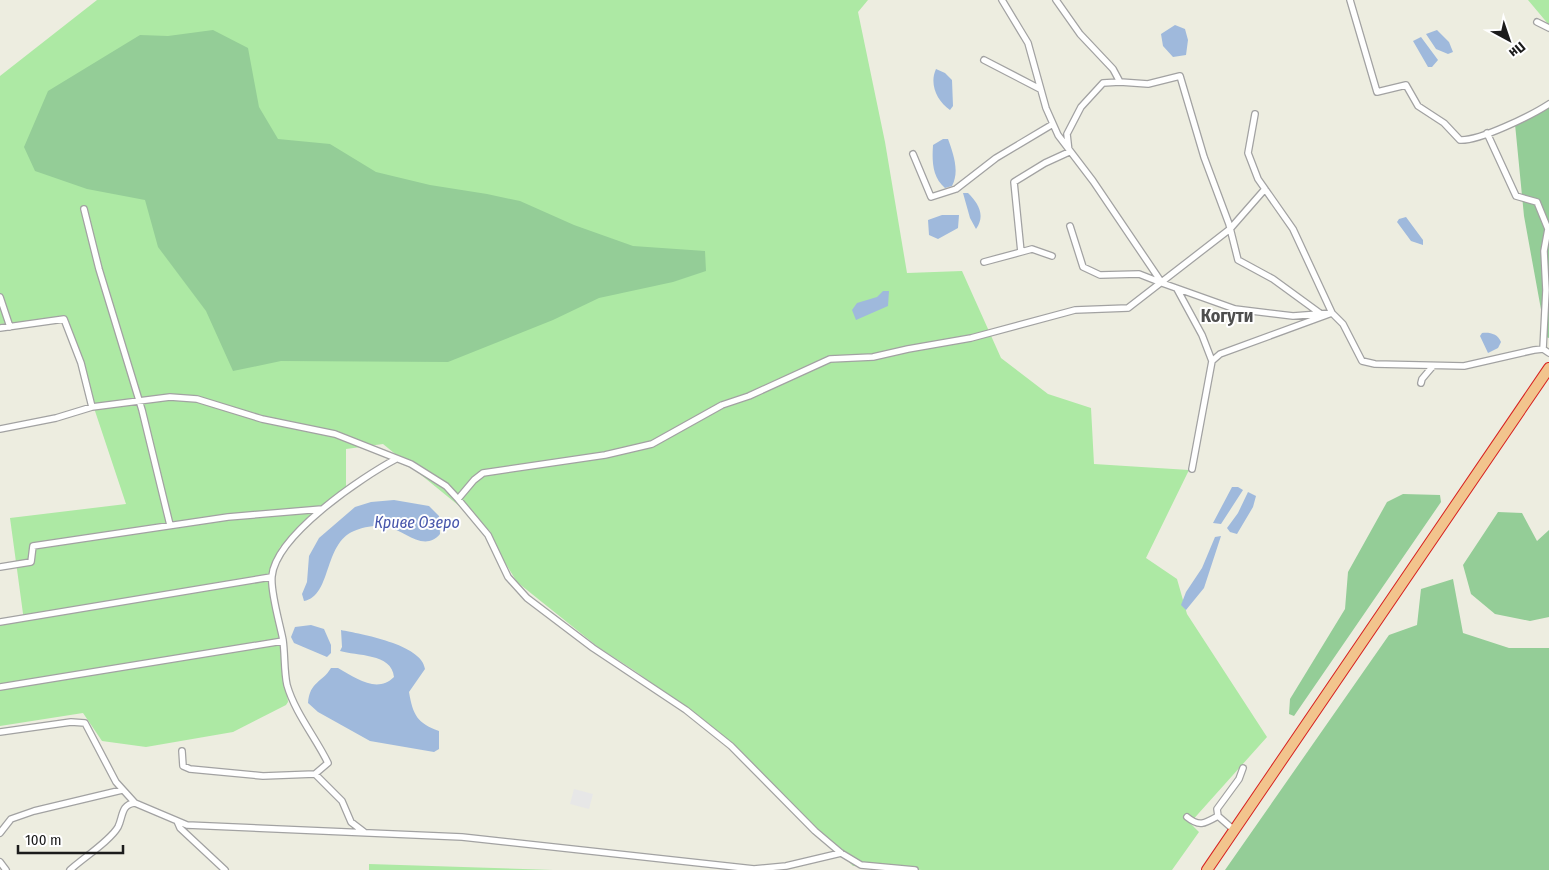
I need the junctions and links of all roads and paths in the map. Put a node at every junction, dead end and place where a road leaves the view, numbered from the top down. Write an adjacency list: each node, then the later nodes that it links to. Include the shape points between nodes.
1 (1002, 0): 8 (street, via 1028,43)
2 (1056, 0): 7 (street)
3 (1350, 0): 12 (street, via 1377,92 1406,85 1418,106 1444,123 1460,140)
4 (1537, 22): 5 (street)
5 (1549, 28)
6 (984, 60): 8 (street)
7 (1120, 82): 13 (street, via 1103,83 1081,108 1067,134); 18 (street, via 1148,84 1180,76)
8 (1040, 89): 11 (street)
9 (1549, 104): 12 (street)
10 (1255, 114): 15 (street, via 1248,153 1258,179)
11 (1053, 124): 13 (street); 14 (street, via 996,158 956,189 931,197)
12 (1487, 133): 29 (street, via 1516,196 1537,202 1548,229 1544,251)
13 (1070, 152): 19 (street, via 1014,182); 22 (street)
14 (913, 154)
15 (1266, 189): 18 (street); 26 (street, via 1294,229)
16 (84, 209): 35 (street)
17 (1070, 226): 22 (street, via 1083,267 1100,275 1139,274)
18 (1230, 230): 22 (street); 25 (street, via 1238,260 1273,279)
19 (1022, 252): 20 (street, via 1032,249); 21 (street)
20 (1052, 256)
21 (984, 262)
22 (1162, 283): 23 (street); 40 (street, via 1128,308 1075,310 971,338 873,357 830,359 722,406 652,444 604,455 483,473)
23 (1178, 289): 25 (street, via 1235,309 1293,316); 31 (street)
24 (0, 297): 27 (street)
25 (1321, 314): 26 (street)
26 (1332, 314): 31 (street, via 1220,354); 32 (street, via 1343,324 1362,361)
27 (10, 327): 28 (street); 36 (street, via 64,319 81,363)
28 (0, 328)
29 (1543, 349): 30 (street); 32 (street, via 1464,366)
30 (1549, 353)
31 (1212, 361): 39 (street)
32 (1433, 366): 34 (street)
33 (1549, 368): 57 (highway)
34 (1422, 383)
35 (138, 402): 36 (street); 38 (street, via 170,397 197,399 262,419 335,434); 42 (street)
36 (92, 407): 37 (street)
37 (0, 429)
38 (396, 459): 40 (street, via 411,464 446,486); 41 (street, via 372,471)
39 (1192, 469)
40 (458, 499): 60 (street, via 488,536 508,577 527,598 593,648 686,710 731,746 808,825)
41 (322, 509): 42 (street); 44 (street, via 286,545)
42 (170, 525): 43 (street, via 33,546 32,562)
43 (0, 567)
44 (271, 577): 45 (street); 46 (street)
45 (0, 622)
46 (283, 641): 47 (street); 51 (street, via 287,685 328,763)
47 (0, 687)
48 (0, 732): 52 (street, via 85,722)
49 (182, 751): 51 (street, via 183,766 190,769 263,776)
50 (1242, 768): 55 (street, via 1239,779 1217,809)
51 (315, 774): 59 (street, via 342,801 351,822)
52 (122, 790): 53 (street); 58 (street, via 34,811 11,820)
53 (135, 803): 56 (street); 63 (street, via 122,811 118,828)
54 (1187, 816): 55 (street, via 1196,824 1204,824)
55 (1218, 816): 57 (street)
56 (177, 821): 59 (street, via 186,826); 64 (street, via 180,828)
57 (1234, 830): 66 (highway)
58 (0, 832)
59 (364, 832): 60 (street, via 462,834 754,869 786,866)
60 (841, 853): 65 (street, via 861,865)
61 (0, 862): 62 (street)
62 (6, 870)
63 (70, 870)
64 (225, 870)
65 (915, 870)
66 (1207, 870)

